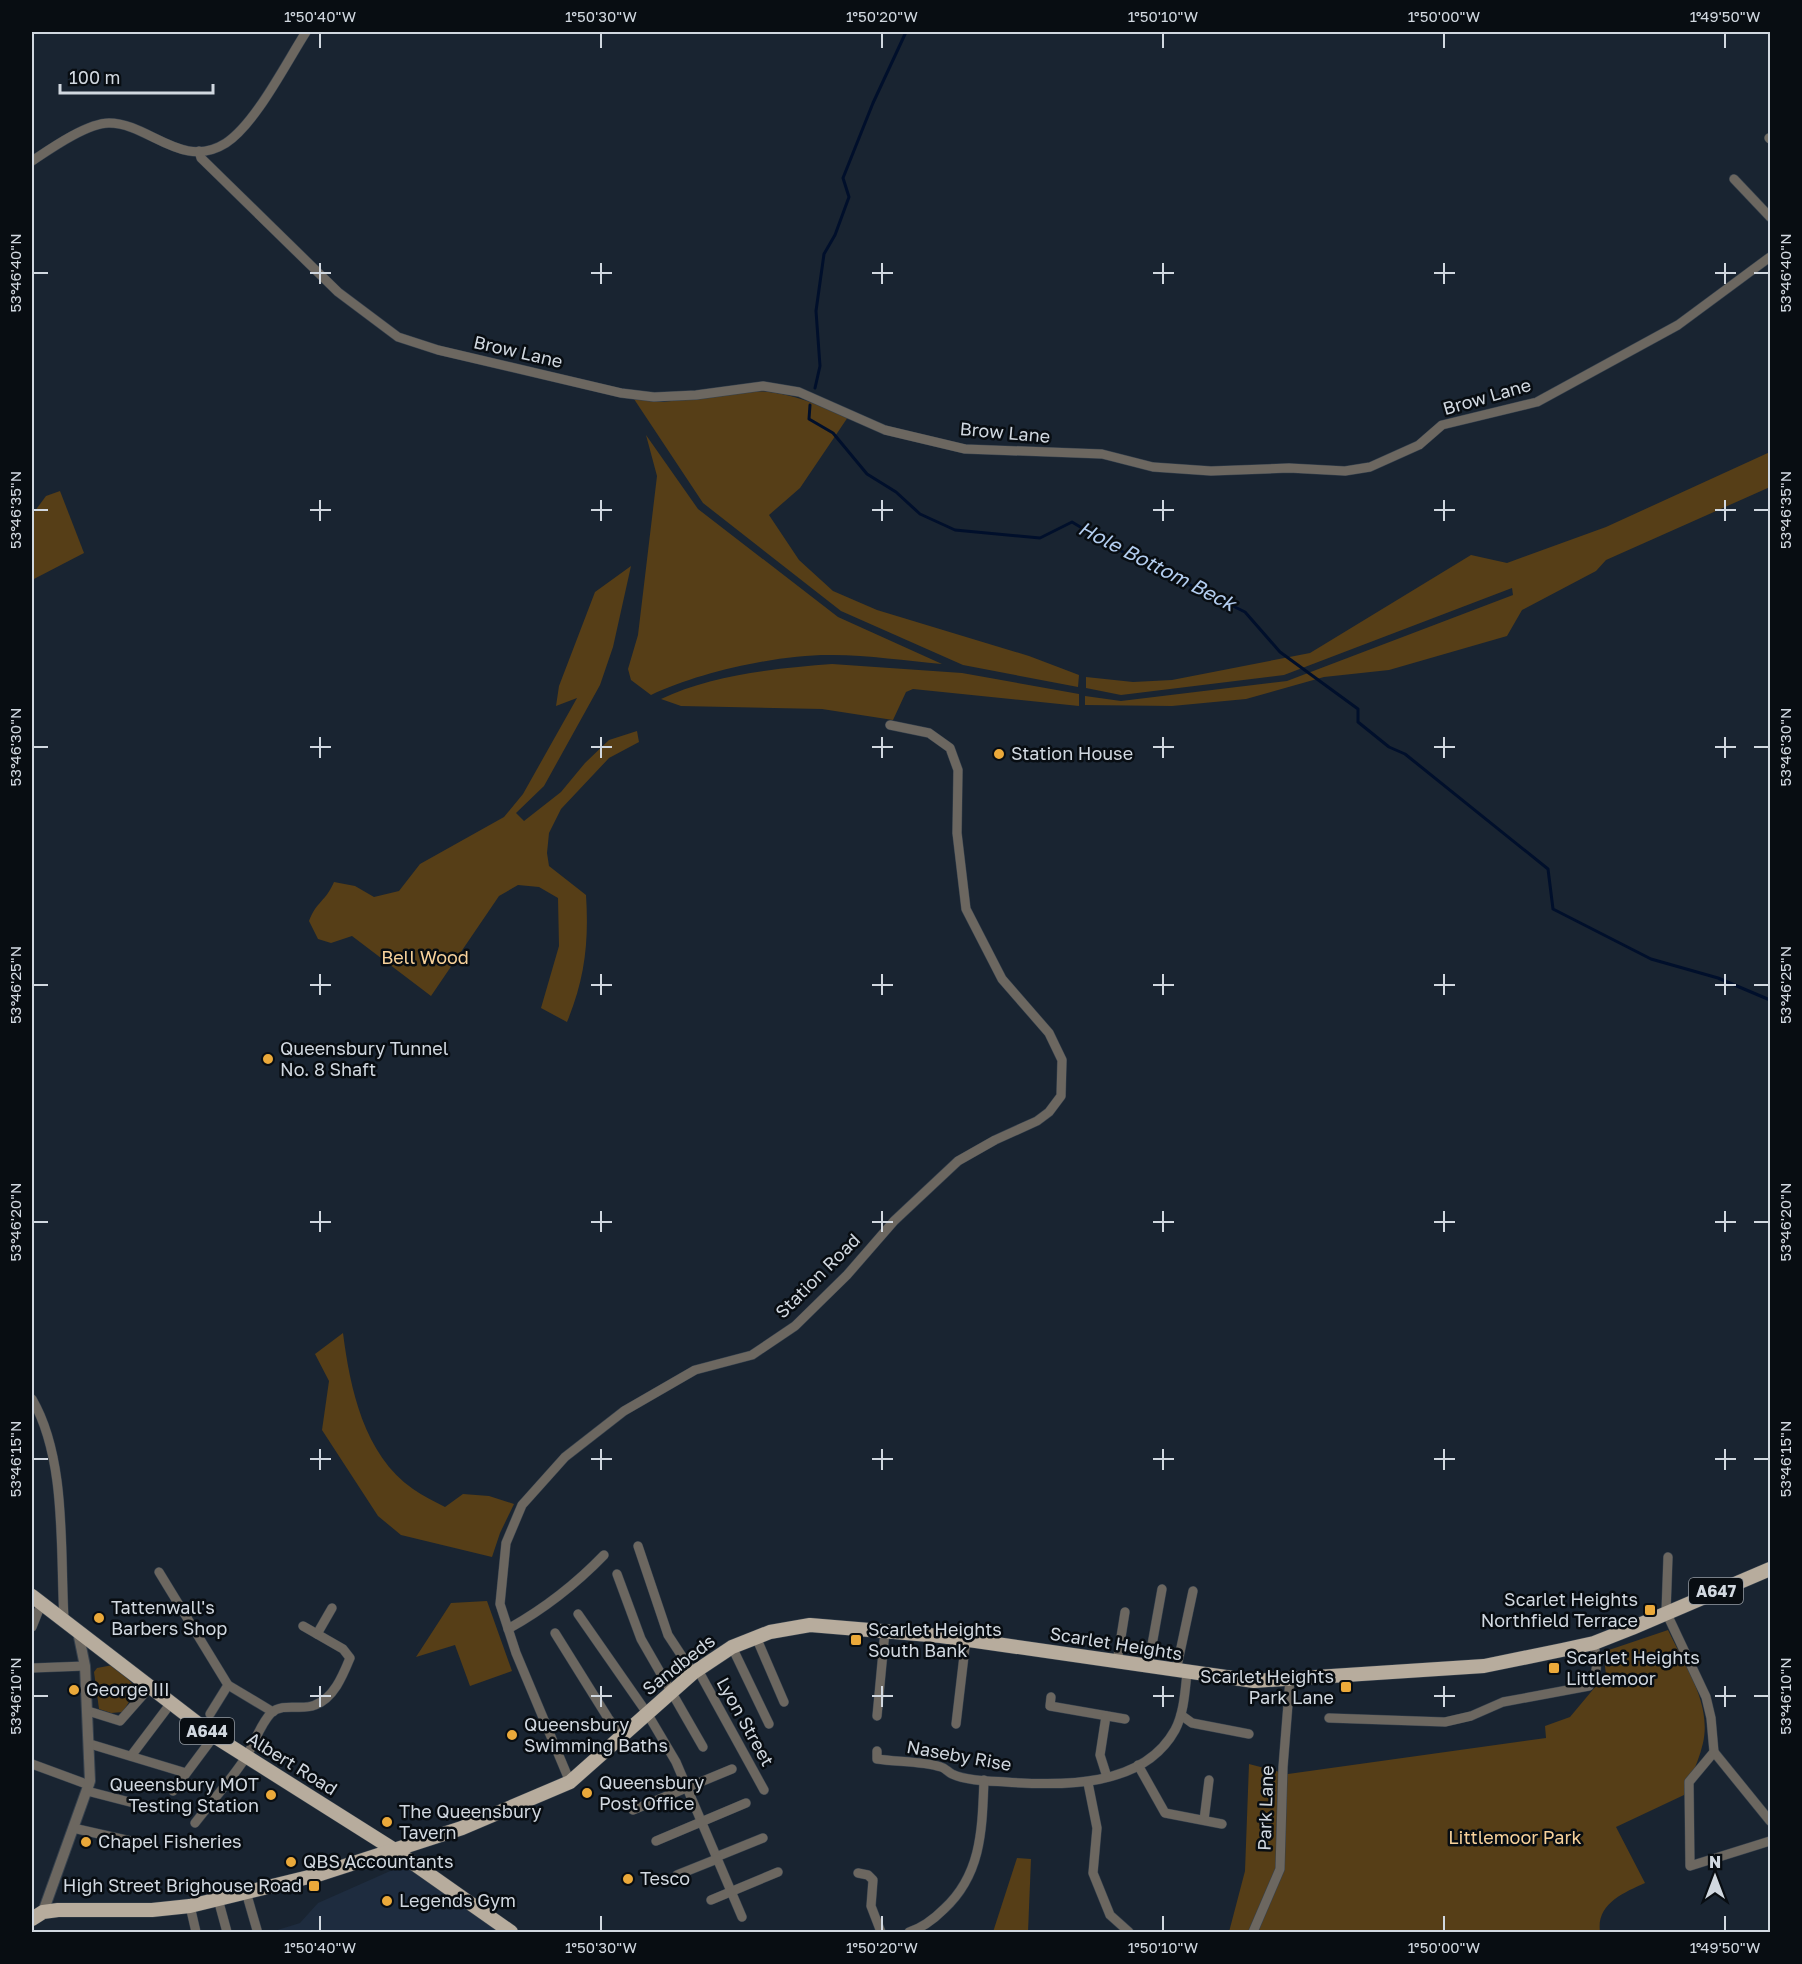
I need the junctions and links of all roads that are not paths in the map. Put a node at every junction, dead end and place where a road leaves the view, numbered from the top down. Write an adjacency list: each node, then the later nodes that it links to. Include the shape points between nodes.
1 (306, 32): 2 (street, via 240,132 220,146)
2 (199, 151): 3 (street, via 177,149 128,127 106,123); 6 (street, Brow Lane, via 201,158 338,292 398,337 438,350 621,393 654,397 763,386 799,392 885,430 965,449 1102,454 1153,467 1211,471 1345,471 1370,467 1419,445 1442,425 1537,402 1678,325)
3 (32, 161)
4 (1734, 179): 5 (street)
5 (1770, 217)
6 (1770, 257)
7 (890, 725): 26 (street, Station Road, via 929,733 950,748 958,770 957,833 966,909 1002,979 1048,1033 1058,1051 1062,1060 1061,1096 1036,1121 958,1161 894,1221 795,1326 752,1355 695,1370 624,1411 565,1457 522,1505 506,1543 500,1604)
8 (32, 1399): 22 (street, via 46,1433 56,1477)
9 (638, 1546): 39 (street, Lyon Street, via 668,1635)
10 (604, 1555): 26 (street, via 541,1611)
11 (1668, 1557): 20 (street)
12 (1769, 1566): 20 (main road, A647)
13 (159, 1572): 42 (street)
14 (617, 1574): 44 (street, via 641,1639)
15 (1162, 1589): 37 (street)
16 (1193, 1591): 40 (street, Naseby Rise)
17 (37, 1599): 22 (main road, Albert Road / A644); 24 (street)
18 (332, 1608): 30 (street)
19 (1125, 1612): 35 (street)
20 (1666, 1612): 33 (main road, A647); 64 (street, via 1706,1697)
21 (578, 1614): 50 (street)
22 (64, 1619): 28 (main road, Albert Road / A644)
23 (303, 1626): 30 (street)
24 (32, 1628)
25 (843, 1628): 27 (main road, Scarlet Heights / A647); 31 (main road, Sandbeds / A647, via 810,1625)
26 (508, 1629): 75 (street, Station Road)
27 (885, 1631): 32 (main road, Scarlet Heights / A647); 53 (street)
28 (78, 1632): 36 (street); 43 (main road, Albert Road / A644)
29 (555, 1633): 61 (street)
30 (316, 1634): 49 (street, via 343,1649 350,1658 342,1677 326,1699 314,1706 289,1706)
31 (756, 1637): 34 (main road, Sandbeds / A647); 46 (street)
32 (966, 1639): 35 (main road, Scarlet Heights / A647); 58 (street)
33 (1594, 1643): 41 (main road, Scarlet Heights / A647, via 1484,1666); 55 (street, via 1597,1670 1588,1686 1503,1702 1444,1722)
34 (732, 1647): 39 (main road, Sandbeds / A647); 57 (street)
35 (1117, 1662): 37 (main road, Scarlet Heights / A647)
36 (85, 1666): 38 (street); 48 (street)
37 (1148, 1666): 40 (main road, Scarlet Heights / A647)
38 (32, 1668)
39 (696, 1672): 44 (main road, Sandbeds / A647); 79 (street, Lyon Street)
40 (1182, 1672): 41 (main road, Scarlet Heights / A647, via 1254,1681); 52 (street, Naseby Rise)
41 (1290, 1679): 113 (street, Park Lane, via 1280,1869)
42 (228, 1685): 49 (street); 51 (street)
43 (150, 1687): 47 (main road, Albert Road / A644); 48 (street, via 120,1721)
44 (672, 1694): 50 (main road, Sandbeds / A647); 63 (street)
45 (1051, 1697): 54 (street, via 1050,1706)
46 (784, 1702)
47 (171, 1703): 60 (main road, Albert Road / A644); 65 (street)
48 (88, 1712): 62 (street)
49 (273, 1712): 66 (street)
50 (647, 1713): 61 (main road, Sandbeds / A647); 78 (street)
51 (210, 1714)
52 (1181, 1715): 59 (street, via 1192,1723); 69 (street, Naseby Rise, via 1162,1748)
53 (877, 1716)
54 (1106, 1716): 56 (street); 72 (street, via 1100,1755)
55 (1329, 1718)
56 (1125, 1719)
57 (769, 1724)
58 (956, 1724)
59 (1249, 1734)
60 (214, 1736): 66 (main road, Albert Road / A644); 71 (street)
61 (623, 1737): 75 (main road, Sandbeds / A647)
62 (90, 1744): 65 (street); 77 (street)
63 (703, 1747)
64 (1714, 1752): 85 (street); 92 (street, via 1689,1782 1690,1866)
65 (132, 1756): 71 (street)
66 (246, 1756): 87 (street); 94 (main road, Albert Road / A644)
67 (877, 1759): 73 (street, Naseby Rise, via 942,1767 953,1775)
68 (32, 1764): 77 (street)
69 (1138, 1765): 72 (street, Naseby Rise); 84 (street, via 1165,1813)
70 (732, 1768): 78 (street)
71 (186, 1773): 80 (street)
72 (1107, 1777): 76 (street, Naseby Rise)
73 (984, 1780): 76 (street, Naseby Rise, via 1050,1785); 111 (street, via 981,1844 975,1864 954,1899)
74 (1209, 1780): 84 (street)
75 (570, 1782): 94 (main road, Sandbeds / A647, via 462,1828)
76 (1088, 1783): 112 (street, via 1097,1828 1093,1873 1110,1915)
77 (88, 1788): 82 (street); 89 (street)
78 (687, 1788): 83 (street); 86 (street)
79 (764, 1790)
80 (172, 1791)
81 (746, 1803): 86 (street)
82 (153, 1808)
83 (633, 1810)
84 (1204, 1820): 88 (street)
85 (1770, 1821)
86 (702, 1822): 91 (street); 95 (street)
87 (195, 1823)
88 (1222, 1824)
89 (73, 1828): 93 (street); 104 (street)
90 (764, 1838): 95 (street)
91 (656, 1841)
92 (1770, 1841)
93 (135, 1842)
94 (393, 1849): 99 (main road, A647, via 317,1875); 109 (main road, A644)
95 (716, 1858): 98 (street); 100 (street)
96 (778, 1872): 100 (street)
97 (858, 1873): 110 (street, via 873,1880 871,1906)
98 (677, 1875)
99 (246, 1892): 101 (main road, A647); 106 (street)
100 (731, 1892): 102 (street); 105 (street)
101 (218, 1899): 103 (main road, A647); 108 (street)
102 (711, 1900)
103 (190, 1905): 104 (main road, A647); 107 (street)
104 (37, 1915)
105 (742, 1917)
106 (257, 1930)
107 (196, 1932)
108 (227, 1932)
109 (511, 1932)
110 (881, 1932)
111 (914, 1932)
112 (1129, 1932)
113 (1253, 1932)

